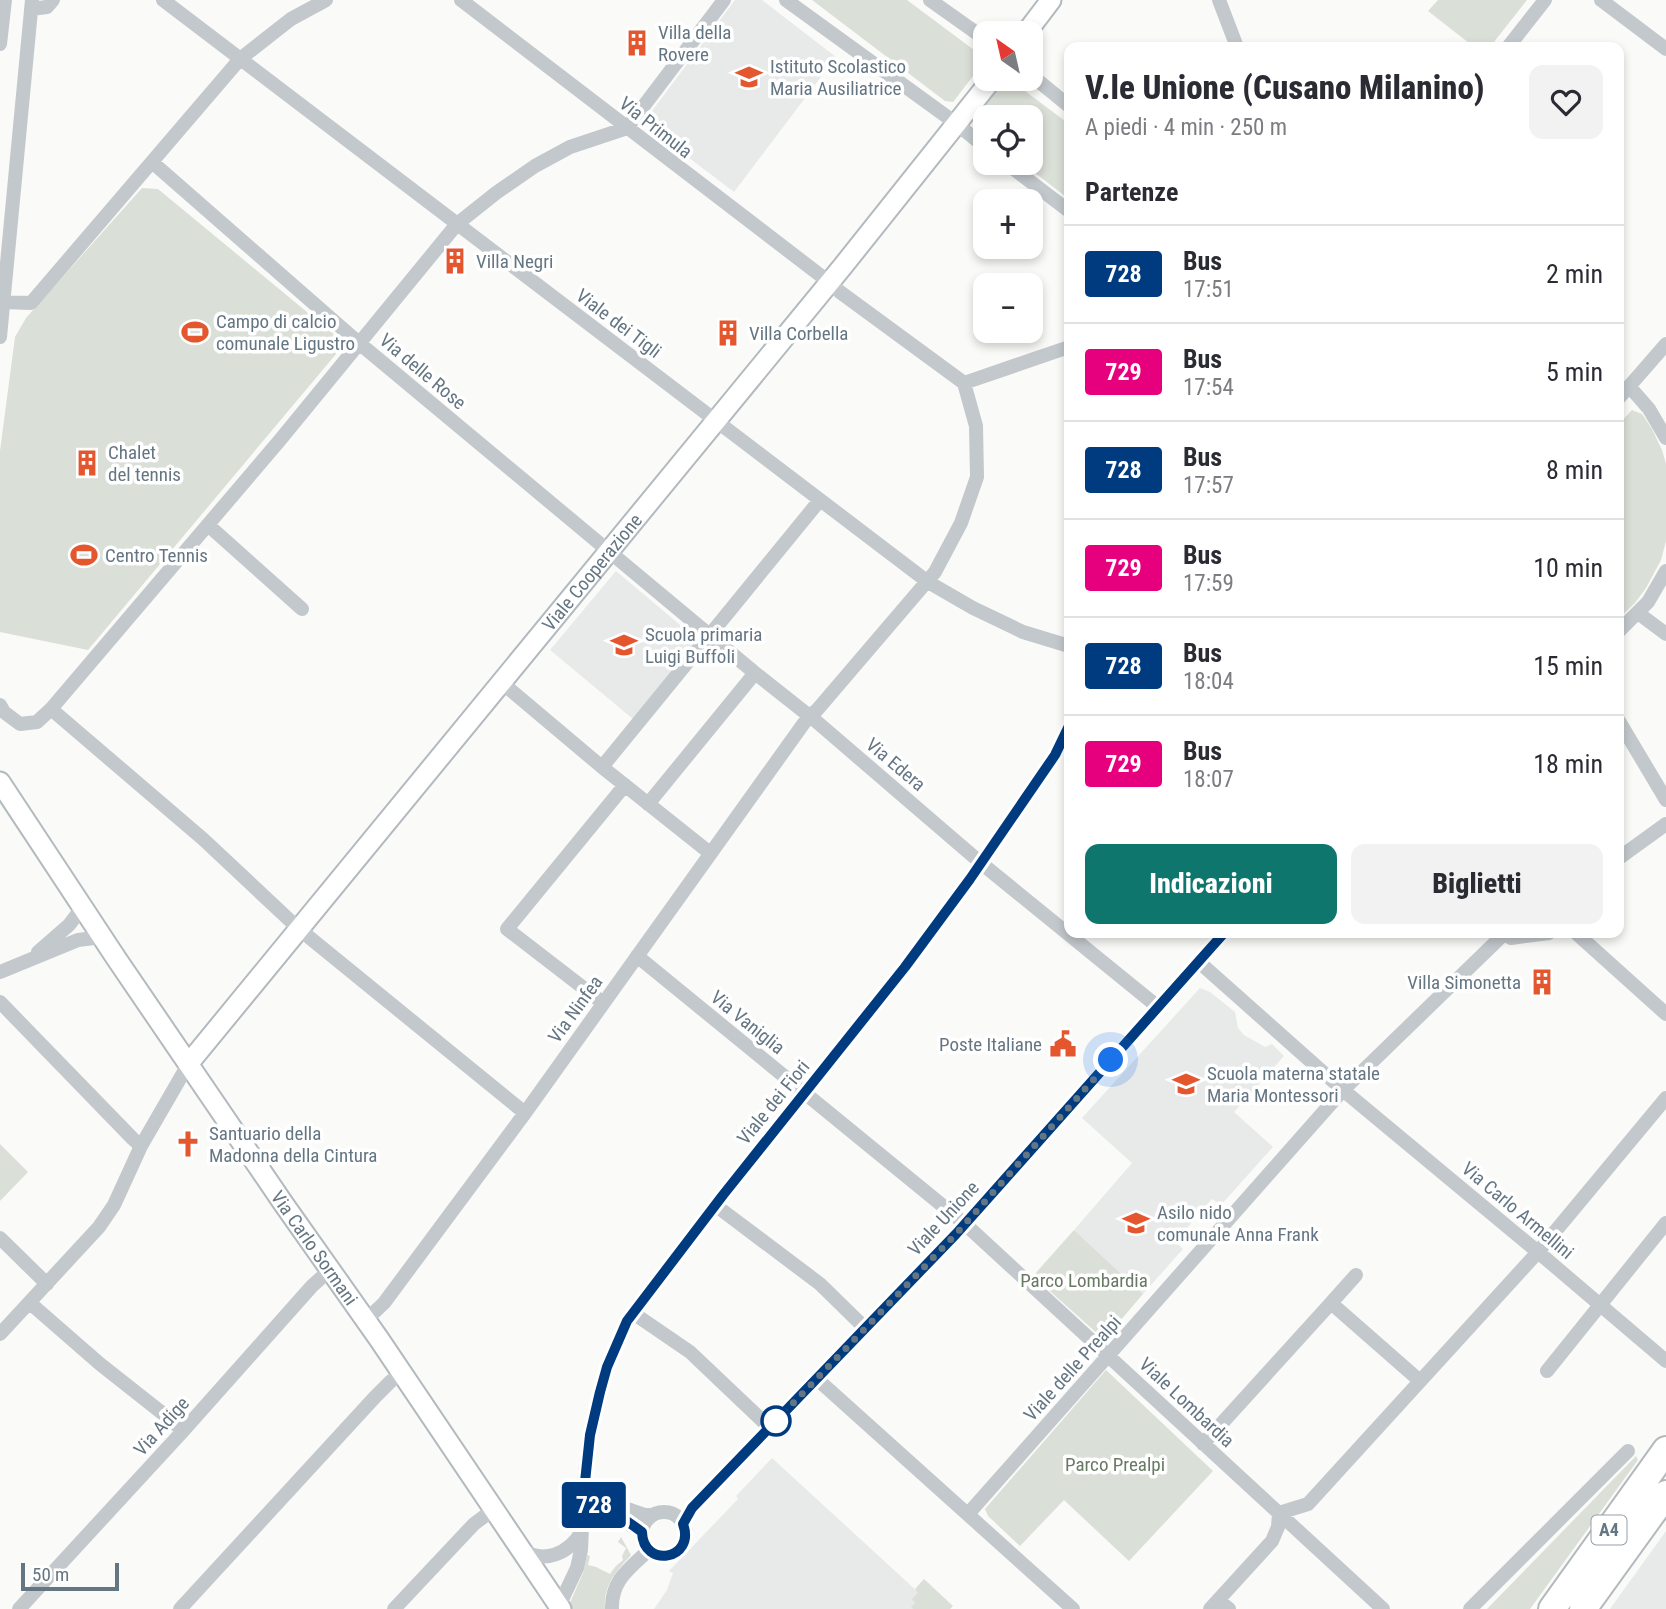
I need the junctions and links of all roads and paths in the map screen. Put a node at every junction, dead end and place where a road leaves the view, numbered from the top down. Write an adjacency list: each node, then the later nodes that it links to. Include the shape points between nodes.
1 (5, 0): 18 (street)
2 (52, 0): 13 (street, via 47,7)
3 (163, 0): 20 (street, Viale dei Tigli)
4 (326, 0): 20 (street, via 291,19)
5 (461, 0): 25 (street, Via Primula)
6 (724, 0): 25 (street)
7 (786, 0): 24 (street)
8 (930, 0): 15 (street)
9 (1051, 0): 14 (street)
10 (1219, 0): 16 (street)
11 (1545, 0): 17 (street)
12 (1601, 0): 19 (street)
13 (32, 4): 32 (street)
14 (1035, 21)
15 (973, 30)
16 (1235, 42)
17 (1512, 42)
18 (0, 44)
19 (1666, 49)
20 (240, 59): 27 (street); 30 (street, Viale dei Tigli)
21 (1043, 85): 23 (street)
22 (983, 91): 24 (street, Viale Cooperazione)
23 (1064, 102)
24 (957, 124): 26 (street); 31 (street, Viale Cooperazione)
25 (627, 128): 30 (street, via 570,148 536,166); 31 (street, Via Primula)
26 (973, 137)
27 (152, 162): 32 (street, via 31,303); 34 (street, Via delle Rose)
28 (1022, 175): 29 (street)
29 (1064, 207)
30 (457, 224): 34 (street); 40 (street, Viale dei Tigli)
31 (829, 282): 37 (street, Via Primula); 40 (street, Viale Cooperazione)
32 (1, 302): 33 (street)
33 (0, 337)
34 (359, 343): 43 (street); 44 (street, Via delle Rose)
35 (1666, 344): 38 (street)
36 (1064, 349): 37 (street)
37 (964, 383): 46 (street, Via Ninfea, via 976,425 977,477 961,523)
38 (1629, 386): 39 (street); 41 (street)
39 (1624, 392)
40 (716, 421): 42 (street, Viale dei Tigli); 44 (street, Viale Cooperazione)
41 (1666, 438)
42 (820, 500): 46 (street, Viale dei Tigli); 52 (street)
43 (208, 525): 48 (street); 57 (street)
44 (609, 551): 52 (street, Via Edera); 55 (street, Viale Cooperazione)
45 (1666, 571): 47 (street)
46 (928, 582): 53 (street, Viale dei Tigli, via 1023,632); 58 (street, Via Ninfea)
47 (1662, 591): 49 (street)
48 (302, 609)
49 (1638, 613): 50 (street); 51 (street)
50 (1624, 626)
51 (1666, 634)
52 (710, 635): 54 (street, Via Edera); 61 (street)
53 (1064, 644)
54 (755, 673): 58 (street, Via Edera); 65 (street)
55 (501, 682): 61 (street); 71 (street, Viale Cooperazione)
56 (0, 705): 57 (street, via 20,724 37,722)
57 (51, 709): 71 (street)
58 (809, 716): 67 (street, Via Ninfea); 69 (street, Via Edera)
59 (1624, 729): 64 (street)
60 (1064, 736): 69 (street, Viale dei Fiori)
61 (602, 767): 63 (street)
62 (0, 782): 70 (street, Via Carlo Sormani)
63 (625, 785): 65 (street); 83 (street, via 506,929)
64 (1666, 800)
65 (648, 804): 67 (street)
66 (1666, 824): 68 (street)
67 (710, 853): 78 (street, Via Ninfea)
68 (1624, 854)
69 (981, 863): 72 (street, Via Edera); 88 (street, Viale dei Fiori)
70 (82, 908): 73 (street, Via Carlo Sormani); 79 (street, via 64,931)
71 (299, 929): 86 (street, Viale Cooperazione); 90 (street)
72 (1064, 931)
73 (102, 937): 79 (street, via 78,940); 86 (street, Via Carlo Sormani)
74 (1073, 938): 84 (street, Via Edera)
75 (1220, 938): 80 (street, Viale Unione)
76 (1498, 938): 87 (street, Viale delle Prealpi)
77 (1582, 938): 85 (street)
78 (637, 956): 83 (street, Via Ninfea); 88 (street, Via Vaniglia)
79 (29, 960): 81 (street)
80 (1199, 962): 84 (street, Viale Unione); 87 (street, Via Carlo Armellini)
81 (0, 972)
82 (0, 1002): 91 (street)
83 (603, 1003): 90 (street, Via Ninfea)
84 (1158, 1007): 94 (street, Viale Unione)
85 (1666, 1014)
86 (189, 1063): 91 (street); 97 (street, Via Carlo Sormani)
87 (1343, 1090): 96 (street, Via Carlo Armellini); 107 (street, Viale delle Prealpi)
88 (804, 1093): 92 (street, Viale dei Fiori); 94 (street, Via Vaniglia)
89 (1666, 1098): 96 (street)
90 (525, 1113): 104 (street, Via Ninfea, via 384,1303)
91 (141, 1146): 99 (street, via 114,1205)
92 (715, 1205): 103 (street, Viale dei Fiori); 105 (street, via 820,1284)
93 (1666, 1223): 102 (street)
94 (965, 1224): 105 (street, Viale Unione); 107 (street, Viale Lombardia)
95 (0, 1238): 99 (street)
96 (1538, 1252): 102 (street, Via Carlo Armellini); 112 (street)
97 (331, 1269): 104 (street, Via Carlo Sormani); 114 (street, Via Adige)
98 (1356, 1275): 101 (street)
99 (47, 1284): 100 (street)
100 (30, 1303): 106 (street); 114 (street)
101 (1331, 1303): 112 (street); 115 (street)
102 (1601, 1305): 108 (street, Via Carlo Armellini); 109 (street)
103 (633, 1313): 113 (street, via 690,1352); 119 (street, Viale dei Fiori, via 607,1367 590,1435 584,1491)
104 (366, 1320): 110 (street, Via Carlo Sormani)
105 (865, 1328): 111 (street, Viale Unione)
106 (0, 1334)
107 (1108, 1356): 115 (street, Viale Lombardia); 122 (street, Viale delle Prealpi)
108 (1666, 1360)
109 (1547, 1371)
110 (402, 1373): 120 (street, Via Carlo Sormani); 132 (street, via 375,1396)
111 (817, 1379): 113 (street, Viale Unione); 122 (street)
112 (1420, 1381): 121 (street, via 1308,1504)
113 (769, 1427): 124 (street, Viale Unione, via 692,1508)
114 (183, 1431): 131 (street, Via Adige)
115 (1203, 1444): 121 (street, Viale Lombardia)
116 (1666, 1450): 138 (highway, A4)
117 (1628, 1451): 137 (street)
118 (1666, 1494): 139 (highway, A4)
119 (592, 1505): 123 (street); 125 (street, Viale dei Fiori); 126 (street)
120 (494, 1509): 127 (street, Via Carlo Sormani); 133 (street, via 474,1524)
121 (1279, 1513): 129 (street, via 1272,1541); 136 (street, Viale Lombardia)
122 (968, 1514): 135 (street)
123 (653, 1515): 124 (street, via 672,1514); 126 (street)
124 (683, 1524): 128 (street, Viale Unione, via 685,1539 676,1552 663,1556)
125 (582, 1531): 127 (street, via 565,1551 554,1556 538,1557); 130 (street, Viale dei Fiori, via 577,1568)
126 (642, 1532): 128 (street)
127 (521, 1549): 130 (street, Via Carlo Sormani)
128 (649, 1550): 134 (street, via 617,1584)
129 (1219, 1606)
130 (559, 1608)
131 (19, 1609)
132 (180, 1609)
133 (394, 1609)
134 (612, 1609)
135 (1073, 1609)
136 (1383, 1609)
137 (1470, 1609)
138 (1552, 1609)
139 (1583, 1609)

